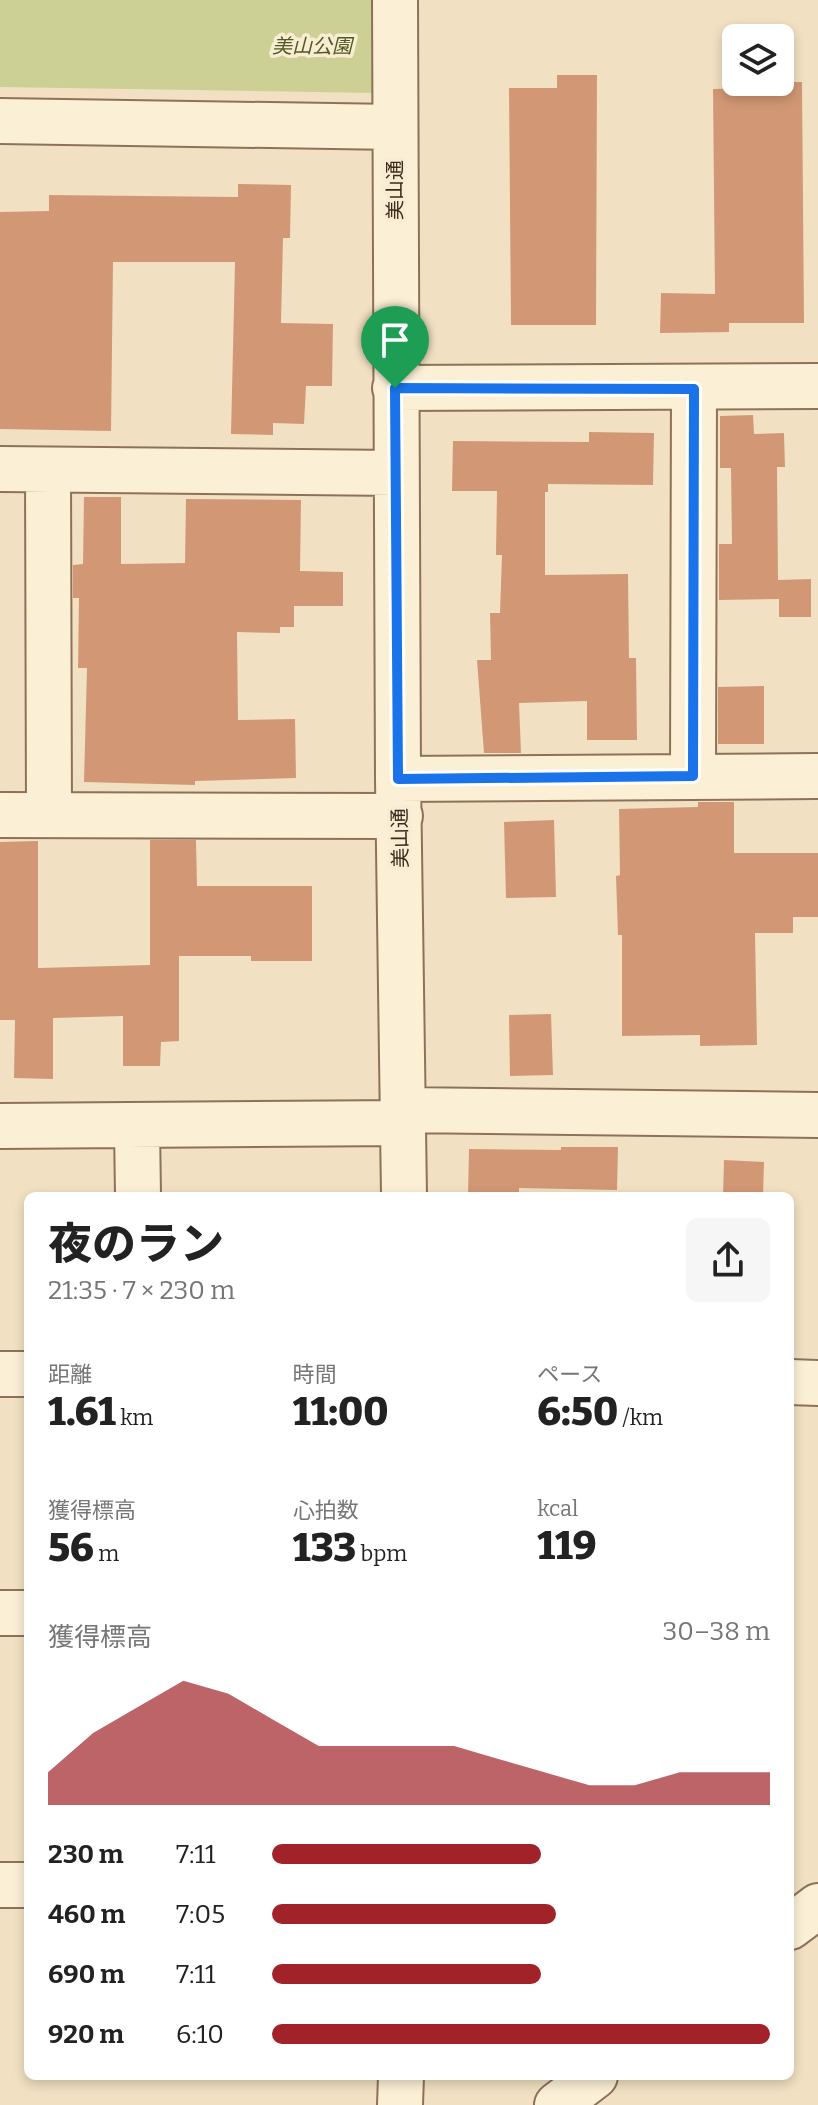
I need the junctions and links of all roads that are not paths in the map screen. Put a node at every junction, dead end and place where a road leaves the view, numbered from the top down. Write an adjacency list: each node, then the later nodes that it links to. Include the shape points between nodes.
1 (395, 0): 3 (street, 美山通)
2 (0, 121): 3 (street)
3 (395, 127): 5 (street, 美山通)
4 (818, 386): 6 (street)
5 (395, 388): 6 (street); 9 (street, 美山通)
6 (694, 389): 10 (street)
7 (0, 469): 8 (street)
8 (48, 470): 9 (street); 14 (street)
9 (396, 473): 12 (street, 美山通)
10 (693, 776): 11 (street); 12 (street)
11 (818, 776)
12 (399, 797): 14 (street); 16 (street, 美山通)
13 (0, 815): 14 (street)
14 (49, 815)
15 (818, 1115): 16 (street)
16 (404, 1117): 18 (street); 20 (street, 美山通)
17 (0, 1126): 18 (street)
18 (137, 1127): 19 (street)
19 (138, 1192)
20 (404, 1192)
21 (0, 1374): 22 (street)
22 (24, 1374)
23 (794, 1382): 24 (street)
24 (818, 1383)
25 (0, 1613): 26 (street)
26 (24, 1613)
27 (0, 1885): 28 (street)
28 (24, 1885)
29 (818, 1906): 30 (street)
30 (794, 1924)
31 (401, 2080): 33 (street)
32 (590, 2080): 34 (street)
33 (400, 2105)
34 (557, 2105)

